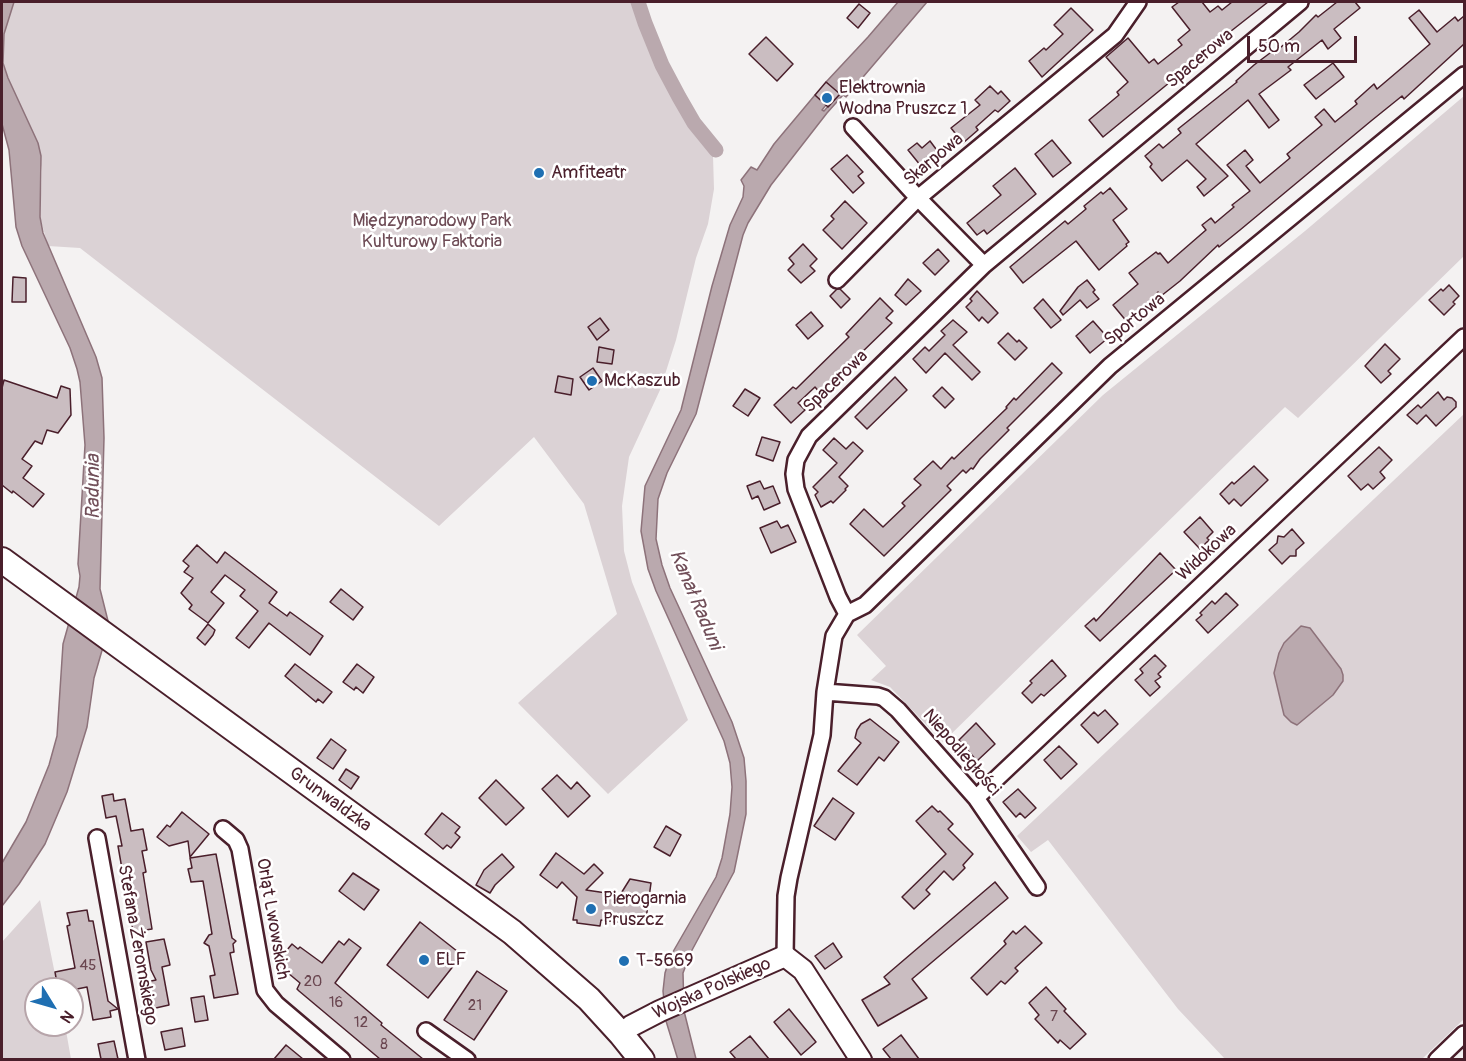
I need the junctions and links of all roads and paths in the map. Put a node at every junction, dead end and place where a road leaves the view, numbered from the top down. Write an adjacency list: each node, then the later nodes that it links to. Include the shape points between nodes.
1 (1138, 2): 5 (street, Skarpowa, via 1115,35)
2 (1300, 2): 6 (street, Spacerowa)
3 (1464, 75): 10 (street, Sportowa, via 1110,366 865,605)
4 (853, 127): 5 (street)
5 (918, 198): 6 (street); 7 (street, Skarpowa)
6 (984, 265): 10 (street, Spacerowa, via 808,436 796,460 796,489)
7 (837, 280)
8 (1464, 337): 12 (street, Widokowa)
9 (2, 560): 18 (main road, Grunwaldzka, via 512,932)
10 (847, 614): 11 (street, via 834,636)
11 (825, 692): 12 (street, Niepodległości, via 884,698); 16 (street, via 822,735 786,896)
12 (976, 798): 15 (street, Niepodległości)
13 (223, 829): 21 (street, Orląt Lwowskich, via 240,849 265,990 276,1004)
14 (97, 838): 20 (street, Stefana Żeromskiego)
15 (1037, 887)
16 (785, 956): 18 (street, Wojska Polskiego, via 660,1011); 24 (street, Wojska Polskiego, via 803,970)
17 (426, 1031): 22 (street)
18 (621, 1034): 23 (main road, Grunwaldzka)
19 (1464, 1034): 25 (street)
20 (137, 1059)
21 (342, 1059)
22 (467, 1059)
23 (642, 1059)
24 (861, 1059)
25 (1437, 1059)

